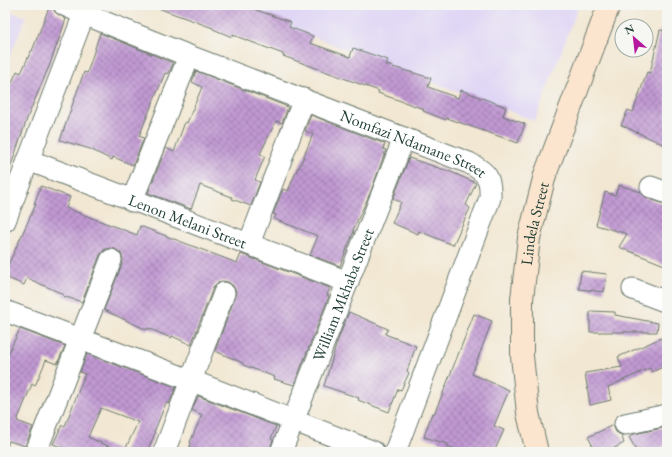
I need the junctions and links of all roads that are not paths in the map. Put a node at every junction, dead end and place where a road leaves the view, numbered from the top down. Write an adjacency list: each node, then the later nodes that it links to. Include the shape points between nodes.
1 (64, 5): 3 (street, Nomfazi Ndamane Street)
2 (609, 5): 27 (street, Lindela Street, via 545,175 529,238 522,298 522,356 528,413)
3 (84, 14): 4 (street, Nomfazi Ndamane Street); 7 (street)
4 (189, 56): 5 (street, Nomfazi Ndamane Street); 8 (street)
5 (304, 99): 6 (street, Nomfazi Ndamane Street); 10 (street)
6 (404, 138): 12 (street, William Mkhaba Street); 26 (street, Nomfazi Ndamane Street, via 469,163 485,173 491,188 490,198)
7 (28, 160): 8 (street, Lenon Melani Street); 9 (street)
8 (132, 201): 10 (street, Lenon Melani Street)
9 (5, 221)
10 (248, 244): 12 (street, Lenon Melani Street)
11 (111, 260): 17 (street)
12 (348, 282): 20 (street, William Mkhaba Street)
13 (632, 289): 15 (street)
14 (224, 293): 18 (street)
15 (667, 302)
16 (5, 311): 17 (street)
17 (79, 340): 18 (street); 22 (street)
18 (190, 380): 20 (street); 23 (street)
19 (667, 415): 21 (street)
20 (293, 422): 24 (street, William Mkhaba Street); 25 (street)
21 (625, 424)
22 (36, 452)
23 (164, 452)
24 (281, 452)
25 (374, 452)
26 (395, 452)
27 (537, 452)

